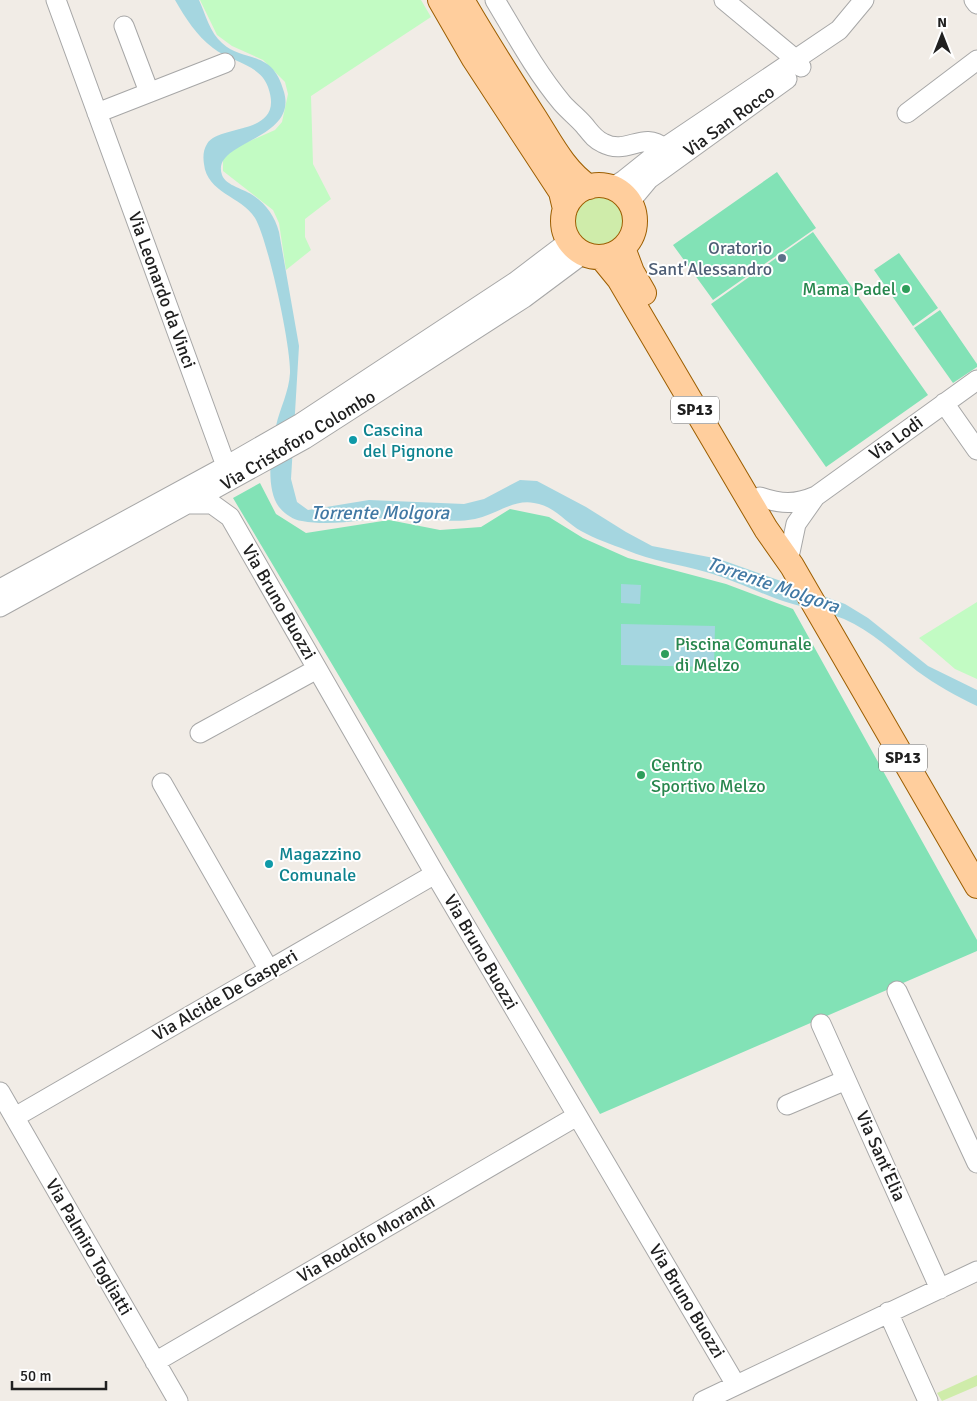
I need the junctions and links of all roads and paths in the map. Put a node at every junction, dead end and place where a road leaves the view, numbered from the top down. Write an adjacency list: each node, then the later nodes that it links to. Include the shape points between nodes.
1 (56, 0): 15 (street, Via Leonardo da Vinci)
2 (440, 0): 10 (main road, SP13)
3 (462, 0): 10 (main road, SP13)
4 (495, 0): 17 (street, Via San Rocco, via 538,71 593,137 608,146 656,141)
5 (724, 0): 13 (street)
6 (864, 0): 13 (street, Via San Rocco, via 824,49)
7 (974, 0): 8 (street)
8 (977, 4)
9 (124, 26): 14 (street)
10 (482, 54): 19 (main road, SP13, via 578,180); 21 (main road, SP13, via 561,192)
11 (977, 60): 16 (street)
12 (225, 63): 14 (street)
13 (798, 63): 17 (street, Via San Rocco); 18 (street, Via San Rocco)
14 (149, 92): 15 (street)
15 (97, 113): 27 (street, Via Leonardo da Vinci)
16 (907, 113)
17 (659, 151): 18 (street); 19 (street, Via San Rocco, via 624,180)
18 (656, 174): 20 (street, Via San Rocco)
19 (600, 187): 20 (main road, SP13, via 620,193); 21 (main road, via 576,194)
20 (629, 202): 22 (main road, via 634,214 634,229)
21 (565, 209): 23 (main road, SP13, via 563,225)
22 (623, 248): 23 (main road, via 613,254); 29 (main road, SP13, via 632,272)
23 (584, 250): 27 (street, Via Cristoforo Colombo, via 515,282 303,431); 32 (main road, SP13, via 619,279 761,521)
24 (977, 380): 25 (street, Via Lodi)
25 (944, 403): 26 (street); 28 (street, Via Lodi)
26 (977, 450)
27 (241, 467): 30 (street, Via Cristoforo Colombo); 31 (street, via 230,498); 33 (street, Via Cristoforo Colombo)
28 (816, 496): 29 (street, Via Lodi, via 791,504); 32 (street, Via Lodi, via 796,524)
29 (760, 497): 32 (main road, SP13, via 776,524)
30 (190, 504): 31 (street, Via Bruno Buozzi, via 212,504); 34 (street, Via Cristoforo Colombo)
31 (230, 518): 35 (street, Via Bruno Buozzi)
32 (790, 562): 39 (main road, SP13)
33 (0, 590)
34 (0, 607)
35 (318, 669): 36 (street); 38 (street, Via Bruno Buozzi)
36 (200, 733)
37 (162, 784): 40 (street)
38 (436, 874): 40 (street, Via Alcide De Gasperi); 46 (street, Via Bruno Buozzi)
39 (977, 886)
40 (269, 970): 47 (street, Via Alcide De Gasperi)
41 (898, 991): 48 (street)
42 (821, 1024): 43 (street, Via Sant'Elia)
43 (846, 1080): 45 (street); 50 (street, Via Sant'Elia)
44 (0, 1092): 47 (street, Via Palmiro Togliatti)
45 (787, 1105)
46 (577, 1116): 52 (street, Via Rodolfo Morandi); 53 (street, Via Bruno Buozzi)
47 (15, 1117): 52 (street, Via Palmiro Togliatti)
48 (977, 1163)
49 (977, 1271): 50 (street)
50 (940, 1289): 51 (street)
51 (888, 1312): 53 (street); 56 (street)
52 (155, 1362): 54 (street, Via Palmiro Togliatti)
53 (736, 1385): 55 (street)
54 (178, 1401)
55 (703, 1401)
56 (928, 1401)

